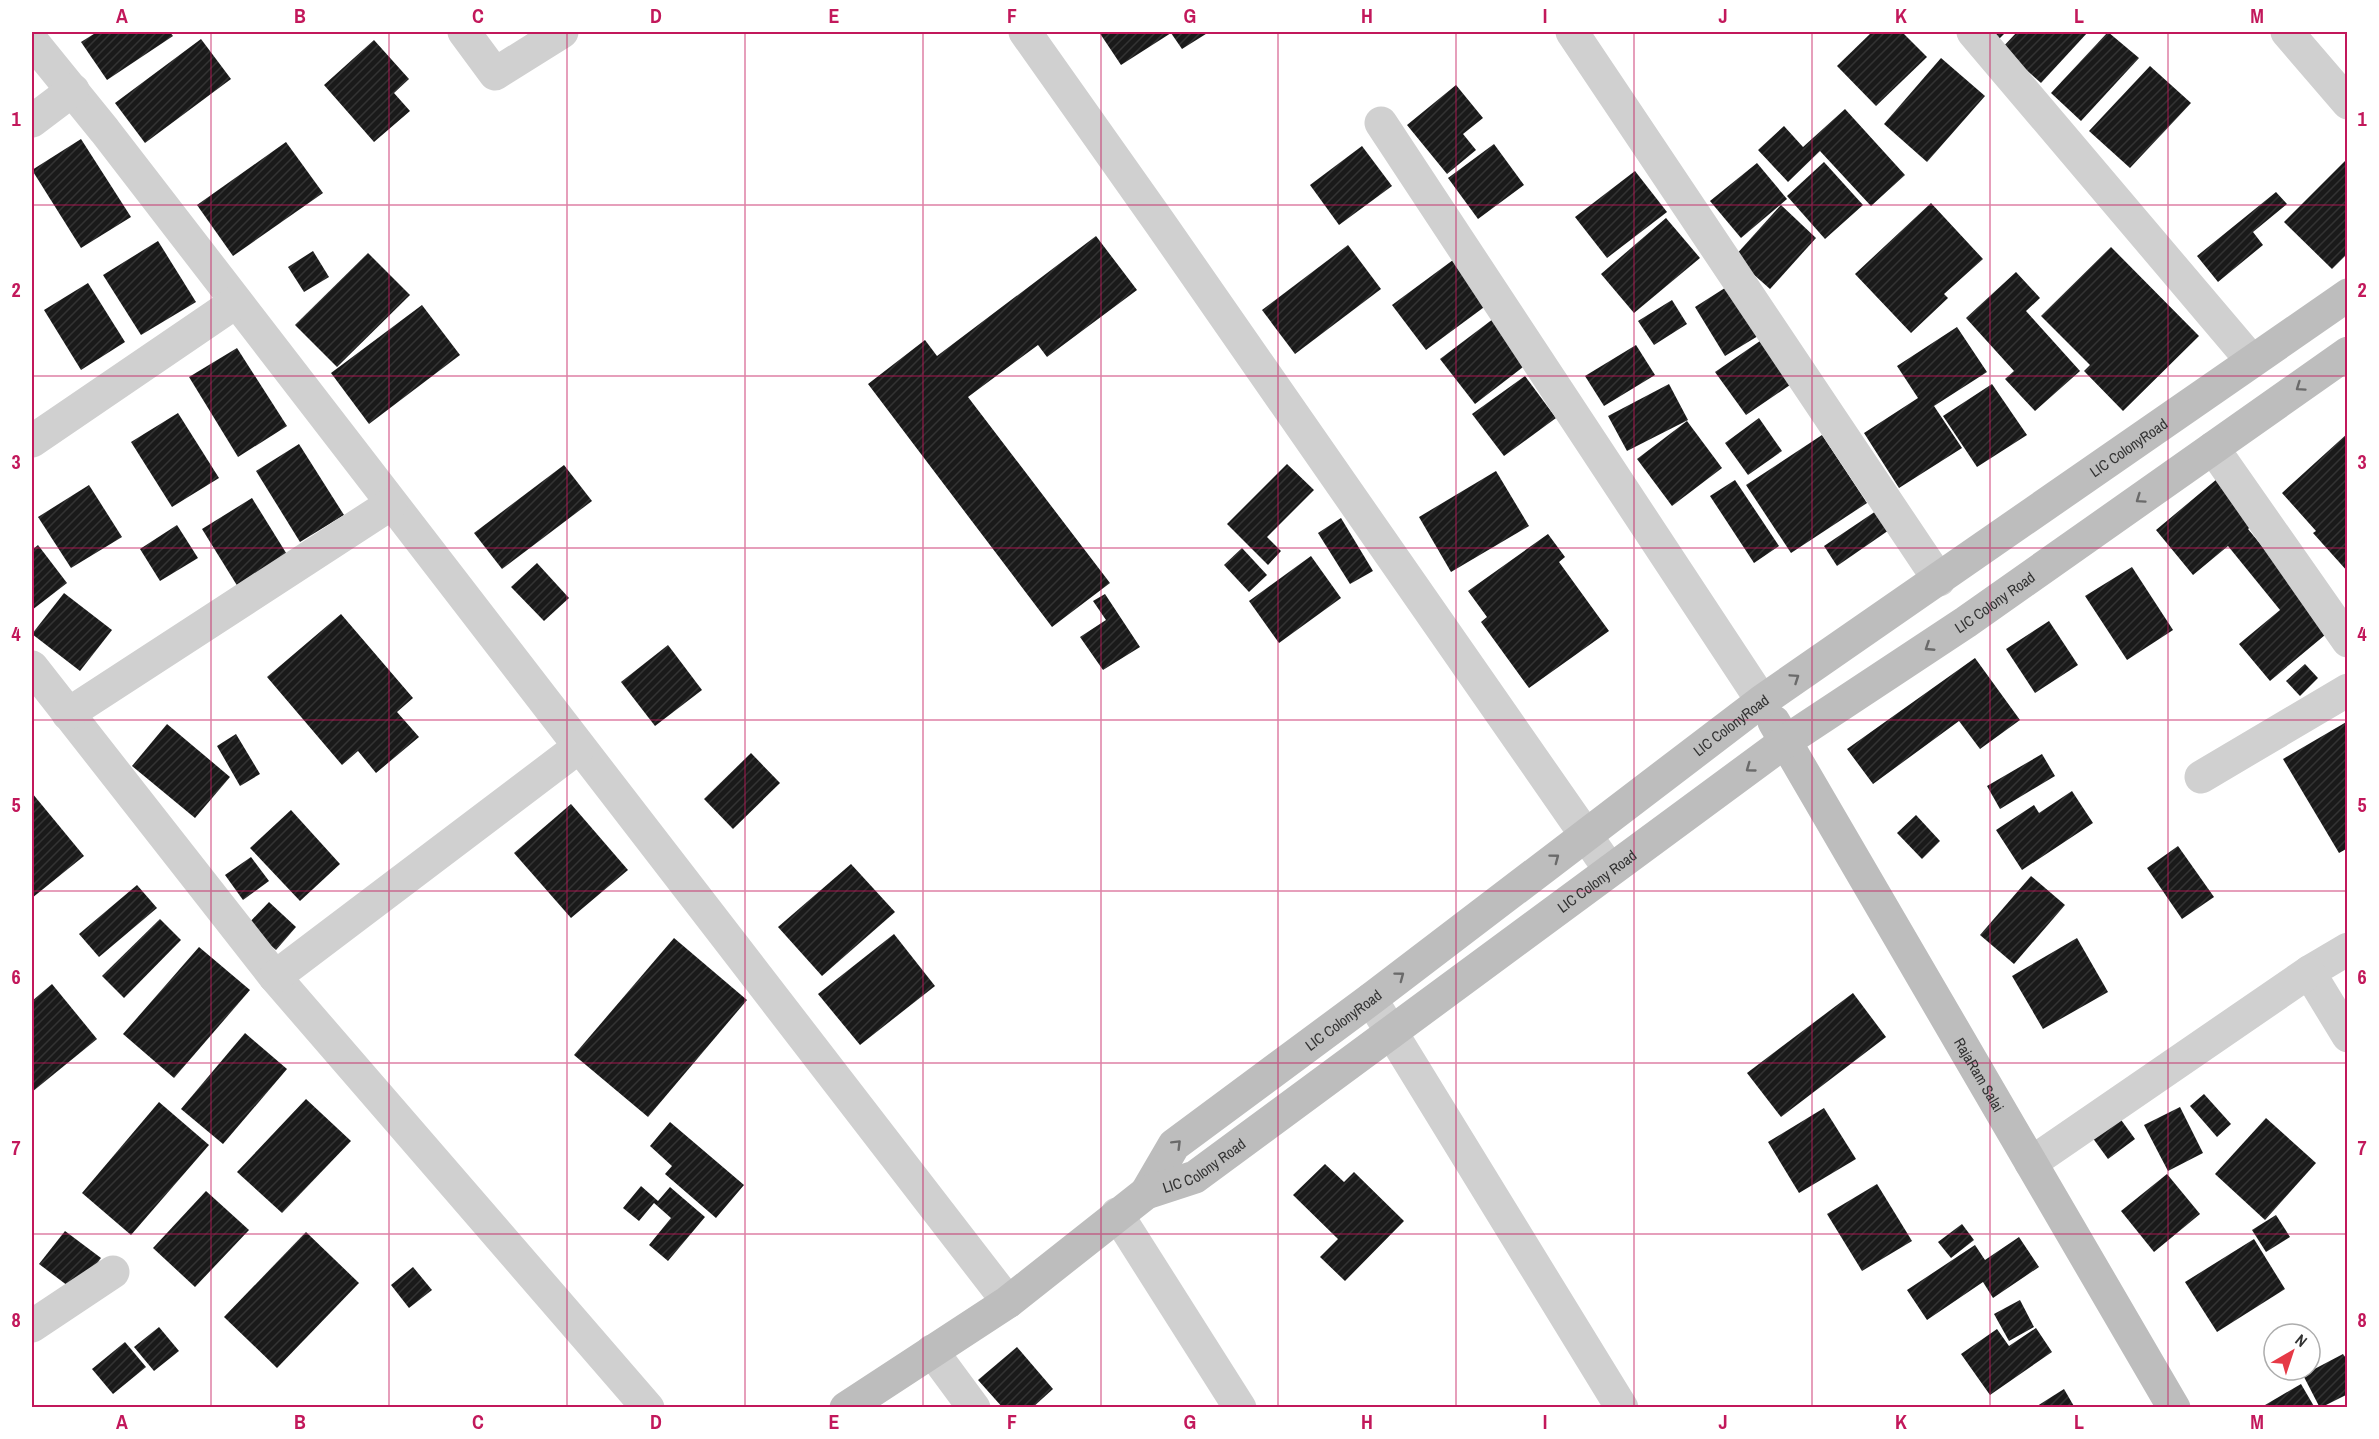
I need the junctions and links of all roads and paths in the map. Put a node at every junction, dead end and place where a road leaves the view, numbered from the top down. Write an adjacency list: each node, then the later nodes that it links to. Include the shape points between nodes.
1 (464, 32): 2 (street, via 495,74)
2 (562, 32)
3 (1025, 32): 28 (street)
4 (1973, 32): 15 (street)
5 (2287, 32): 9 (street)
6 (1586, 37): 19 (street)
7 (32, 41): 8 (street)
8 (73, 90): 10 (street); 13 (street)
9 (2348, 103)
10 (32, 121)
11 (1381, 123): 23 (street)
12 (2348, 295): 15 (main road, LIC ColonyRoad)
13 (236, 302): 16 (street); 18 (street)
14 (2348, 353): 17 (main road, LIC Colony Road, one-way to 17)
15 (2252, 361): 19 (main road, LIC ColonyRoad)
16 (32, 441)
17 (2213, 448): 20 (street); 25 (main road, LIC Colony Road, one-way to 25, via 1966,622)
18 (391, 504): 24 (street); 26 (street)
19 (1939, 580): 23 (main road, LIC ColonyRoad, one-way to 19)
20 (2348, 641)
21 (32, 667): 24 (street)
22 (2348, 690): 27 (street)
23 (1762, 701): 25 (main road, RajaRam Salai); 28 (main road, LIC ColonyRoad)
24 (68, 714): 32 (street)
25 (1786, 741): 29 (main road, LIC Colony Road, one-way to 29); 36 (main road, RajaRam Salai)
26 (579, 747): 32 (street); 40 (street)
27 (2201, 777)
28 (1585, 835): 29 (street); 33 (main road, LIC ColonyRoad, one-way to 28)
29 (1610, 870): 34 (main road, LIC Colony Road)
30 (2348, 949): 31 (street)
31 (2308, 972): 35 (street); 36 (street)
32 (275, 977): 43 (street)
33 (1371, 999): 34 (street); 37 (main road, LIC ColonyRoad, one-way to 33, via 1174,1145)
34 (1392, 1033): 37 (main road, LIC Colony Road, via 1195,1178); 47 (street)
35 (2348, 1036)
36 (2031, 1163): 48 (main road, RajaRam Salai)
37 (1146, 1193): 38 (main road, LIC Colony Road)
38 (1117, 1214): 40 (main road, LIC Colony Road); 46 (street)
39 (113, 1272): 41 (street)
40 (1008, 1302): 42 (main road, LIC Colony Road)
41 (32, 1326)
42 (932, 1352): 44 (main road, LIC Colony Road); 45 (street)
43 (648, 1407)
44 (846, 1407)
45 (974, 1407)
46 (1240, 1407)
47 (1622, 1407)
48 (2174, 1407)

